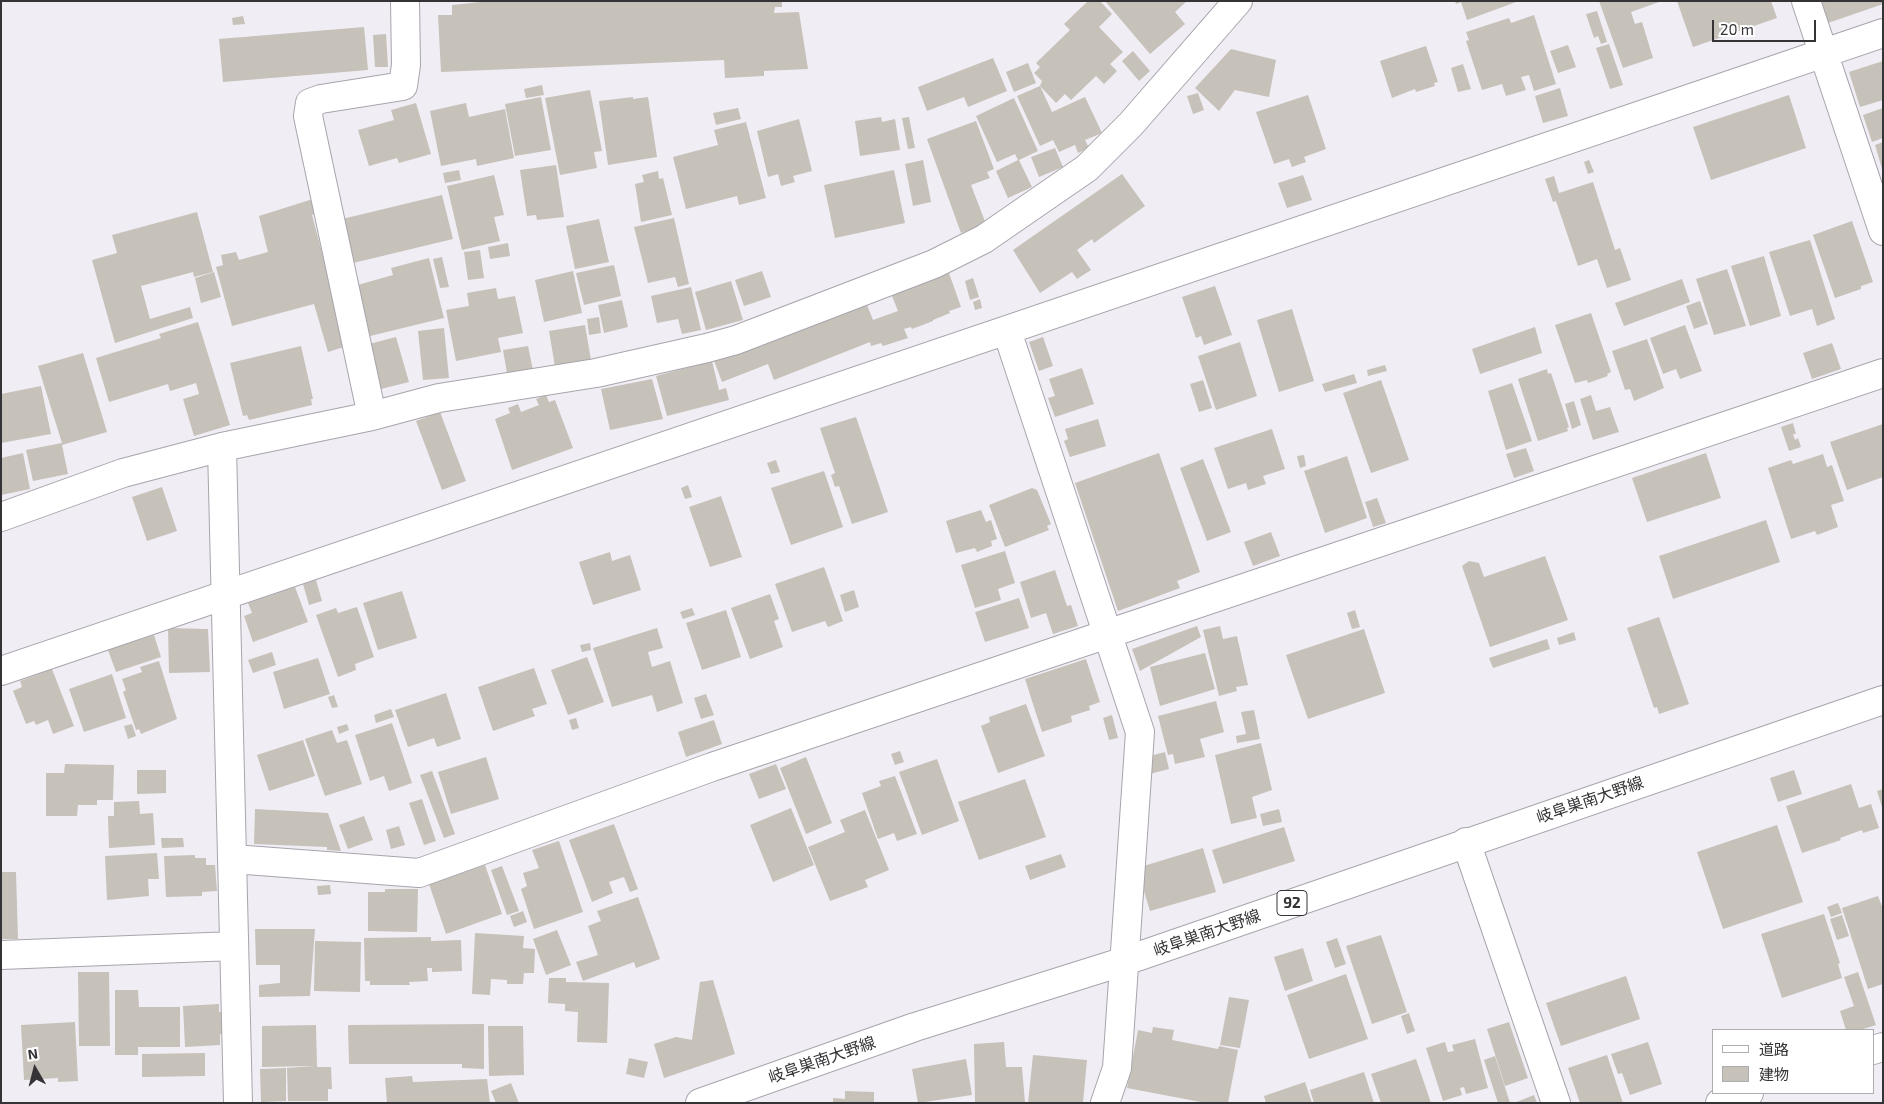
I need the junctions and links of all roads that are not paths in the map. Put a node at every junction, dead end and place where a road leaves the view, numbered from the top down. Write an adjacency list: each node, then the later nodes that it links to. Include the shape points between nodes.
1 (405, 1): 9 (street, via 406,65 403,86 322,99 310,103 308,116)
2 (1238, 1): 9 (street, via 1131,124 1087,168 984,239 934,264 722,344 596,373 440,398)
3 (1806, 1): 5 (street)
4 (1883, 33): 5 (street)
5 (1824, 53): 6 (street); 7 (street)
6 (1883, 230)
7 (1007, 331): 12 (street); 13 (street)
8 (1883, 373): 13 (street)
9 (372, 416): 10 (street)
10 (222, 448): 11 (street, via 123,472); 12 (street)
11 (1, 517)
12 (227, 596): 14 (street); 17 (street)
13 (1108, 634): 17 (street, via 712,768 419,873); 20 (street, via 1140,732)
14 (1, 671)
15 (1883, 700): 16 (street, 岐阜巣南大野線 / 92)
16 (1466, 842): 20 (street, 岐阜巣南大野線 / 92); 25 (street)
17 (233, 859): 18 (street)
18 (234, 946): 19 (street); 22 (street)
19 (1, 955)
20 (1125, 961): 23 (street, 岐阜巣南大野線 / 92, via 915,1027); 24 (street, via 1117,1068)
21 (1746, 1094): 26 (street)
22 (238, 1103)
23 (700, 1103)
24 (1104, 1103)
25 (1556, 1103)
26 (1720, 1103)

